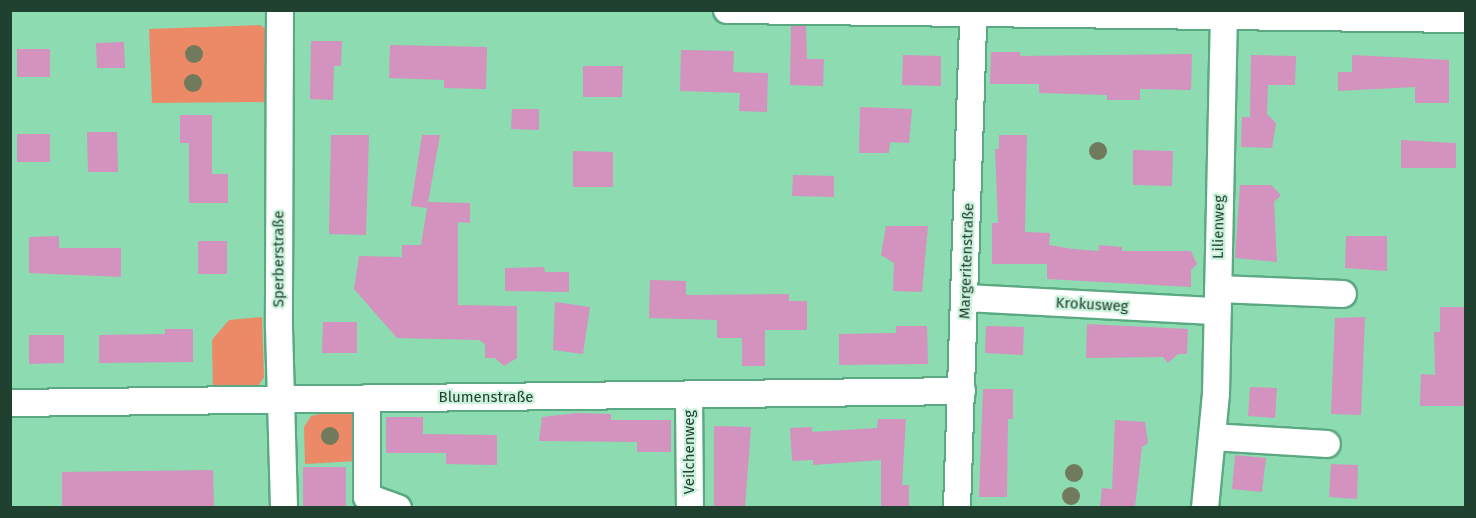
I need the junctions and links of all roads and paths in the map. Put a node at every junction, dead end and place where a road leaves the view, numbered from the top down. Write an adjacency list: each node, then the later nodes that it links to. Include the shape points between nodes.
1 (280, 10): 13 (street, Sperberstraße)
2 (727, 10): 3 (street)
3 (847, 12): 4 (street)
4 (962, 13): 5 (street); 8 (street, Margeritenstraße)
5 (1224, 13): 6 (street); 9 (street, Lilienweg)
6 (1466, 19)
7 (1343, 294): 9 (street, Krokusweg)
8 (966, 298): 9 (street, Krokusweg); 10 (street, Margeritenstraße)
9 (1218, 300): 15 (street, Lilienweg)
10 (962, 391): 11 (street, Blumenstraße); 20 (street, Margeritenstraße)
11 (689, 396): 12 (street, Blumenstraße); 19 (street, Veilchenweg)
12 (366, 398): 13 (street, Blumenstraße); 18 (street, via 367,497)
13 (282, 400): 14 (street, Blumenstraße); 17 (street, Sperberstraße)
14 (10, 403)
15 (1212, 437): 16 (street); 21 (street, Lilienweg)
16 (1327, 444)
17 (284, 507)
18 (398, 507)
19 (690, 507)
20 (957, 507)
21 (1205, 507)

